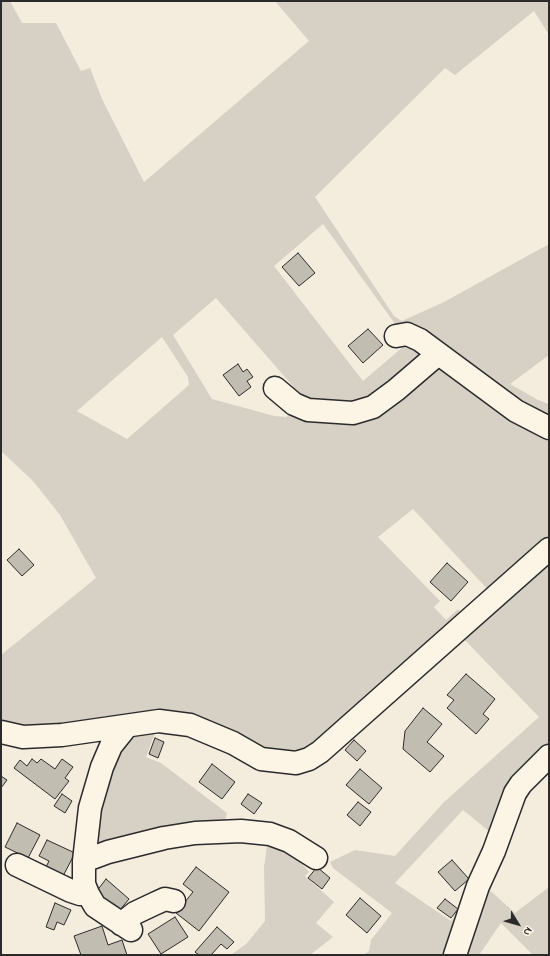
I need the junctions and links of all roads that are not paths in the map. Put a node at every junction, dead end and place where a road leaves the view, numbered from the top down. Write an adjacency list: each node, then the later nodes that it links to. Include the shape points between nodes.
1 (396, 336): 2 (street, via 407,334 420,340)
2 (438, 354): 3 (street, via 373,407 353,413 308,410 294,404); 4 (street, via 516,412)
3 (275, 388)
4 (549, 428)
5 (549, 549): 6 (street, via 309,759 296,763 261,759 233,743 190,725 159,721)
6 (127, 726): 7 (street, via 62,735 24,737); 10 (street, via 111,746 102,767 90,808)
7 (1, 732)
8 (549, 756): 14 (street, via 515,793 478,886)
9 (316, 858): 10 (street, via 288,841 270,834 241,831 195,833 164,838 108,852)
10 (84, 861): 12 (street, via 84,884)
11 (17, 865): 12 (street, via 71,891)
12 (88, 894): 13 (street, via 95,906 126,927 135,913 165,899)
13 (174, 902)
14 (455, 955)

